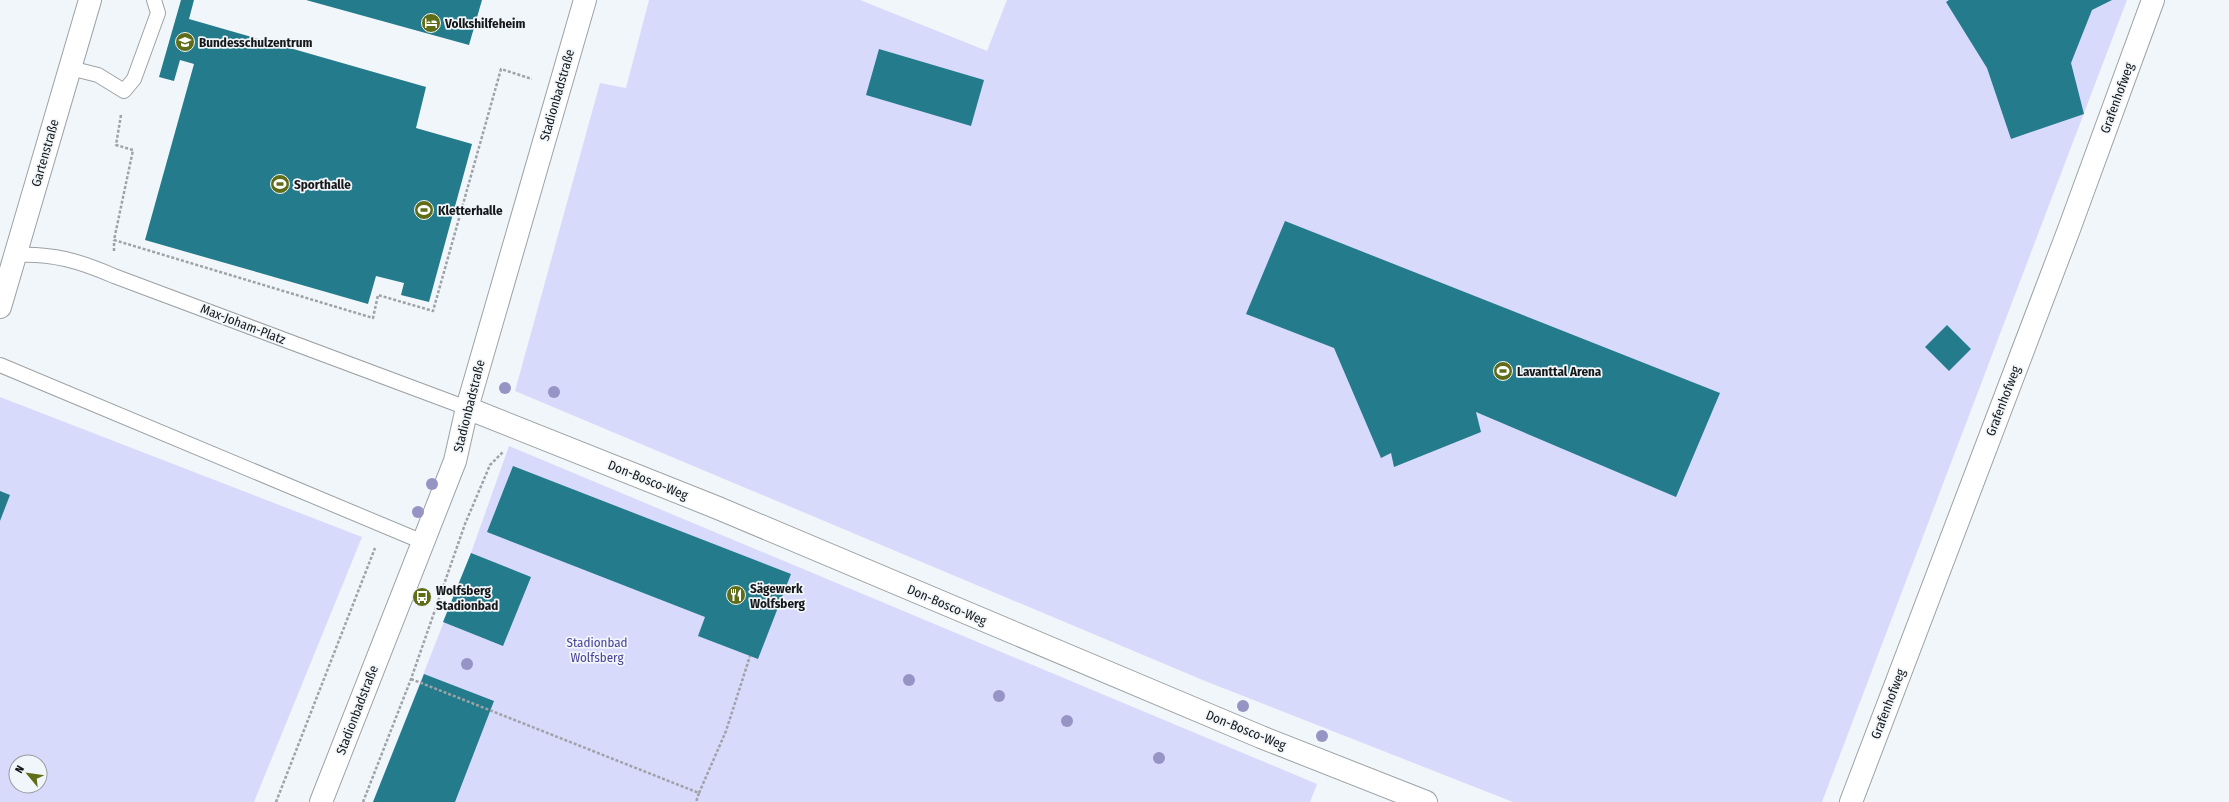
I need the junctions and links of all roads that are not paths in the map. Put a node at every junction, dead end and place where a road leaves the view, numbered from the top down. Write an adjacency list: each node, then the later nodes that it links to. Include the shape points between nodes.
1 (90, 0): 5 (street, Gartenstraße)
2 (154, 0): 5 (lane, via 158,13 134,79 124,91 98,75)
3 (585, 0): 9 (street, Stadionbadstraße)
4 (2153, 0): 13 (street, Grafenhofweg, via 2068,232)
5 (70, 68): 6 (street, Gartenstraße)
6 (15, 255): 7 (street, Gartenstraße); 9 (lane, Max-Joham-Platz, via 41,254 88,264 121,279)
7 (0, 307)
8 (0, 365): 10 (lane)
9 (467, 408): 10 (street, Stadionbadstraße, via 455,461); 12 (street, Don-Bosco-Weg, via 718,508 1261,737)
10 (423, 542): 11 (street, Stadionbadstraße)
11 (321, 802)
12 (1426, 802)
13 (1851, 802)

